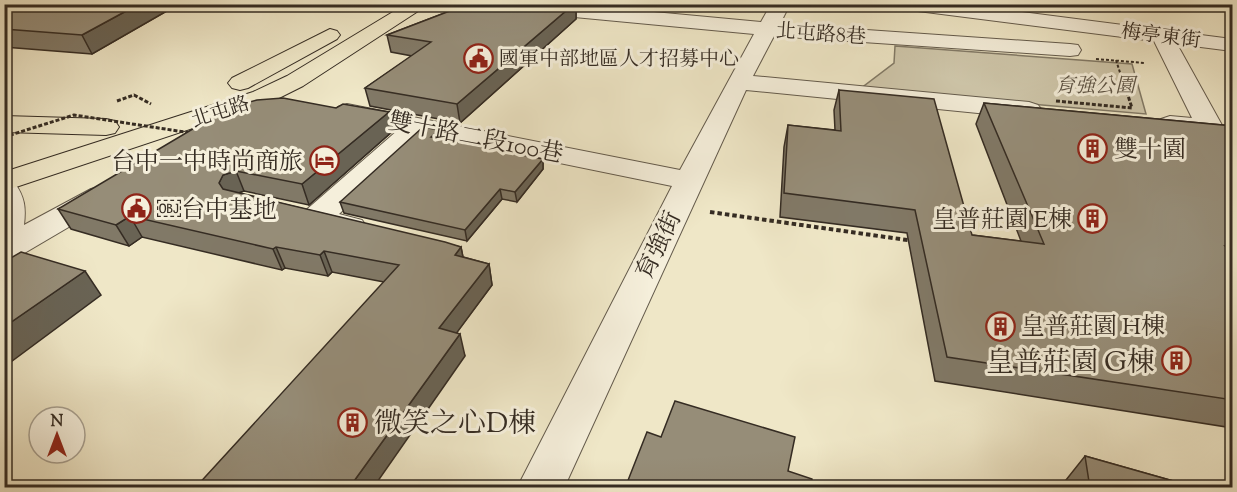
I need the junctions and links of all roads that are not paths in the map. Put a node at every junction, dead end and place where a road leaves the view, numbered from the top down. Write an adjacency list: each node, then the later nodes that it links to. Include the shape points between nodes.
1 (383, 4): 16 (main road, 北屯路, via 244,81 209,96)
2 (420, 4): 11 (main road, 北屯路)
3 (501, 4): 6 (street, 北屯路8巷)
4 (910, 4): 5 (street, 梅亭東街)
5 (1010, 11): 7 (street, 梅亭東街)
6 (774, 17): 9 (street, 北屯路8巷); 10 (street, 育強街)
7 (1161, 35): 8 (street, 梅亭東街); 13 (street, via 1210,127)
8 (1233, 45)
9 (1070, 50)
10 (738, 82): 12 (street); 22 (street, 育強街)
11 (262, 97): 15 (street, 雙十路二段100巷); 17 (street); 19 (main road, 北屯路)
12 (1057, 113)
13 (1151, 122)
14 (4, 124): 16 (main road)
15 (419, 125): 22 (street, 雙十路二段100巷); 24 (street)
16 (106, 127): 18 (main road, 北屯路)
17 (164, 157)
18 (4, 159)
19 (4, 182)
20 (123, 182): 26 (street)
21 (4, 188): 26 (street, via 11,206)
22 (683, 194): 27 (street, 育強街)
23 (285, 212): 24 (street)
24 (316, 218): 25 (street)
25 (373, 232)
26 (5, 250)
27 (540, 488)

